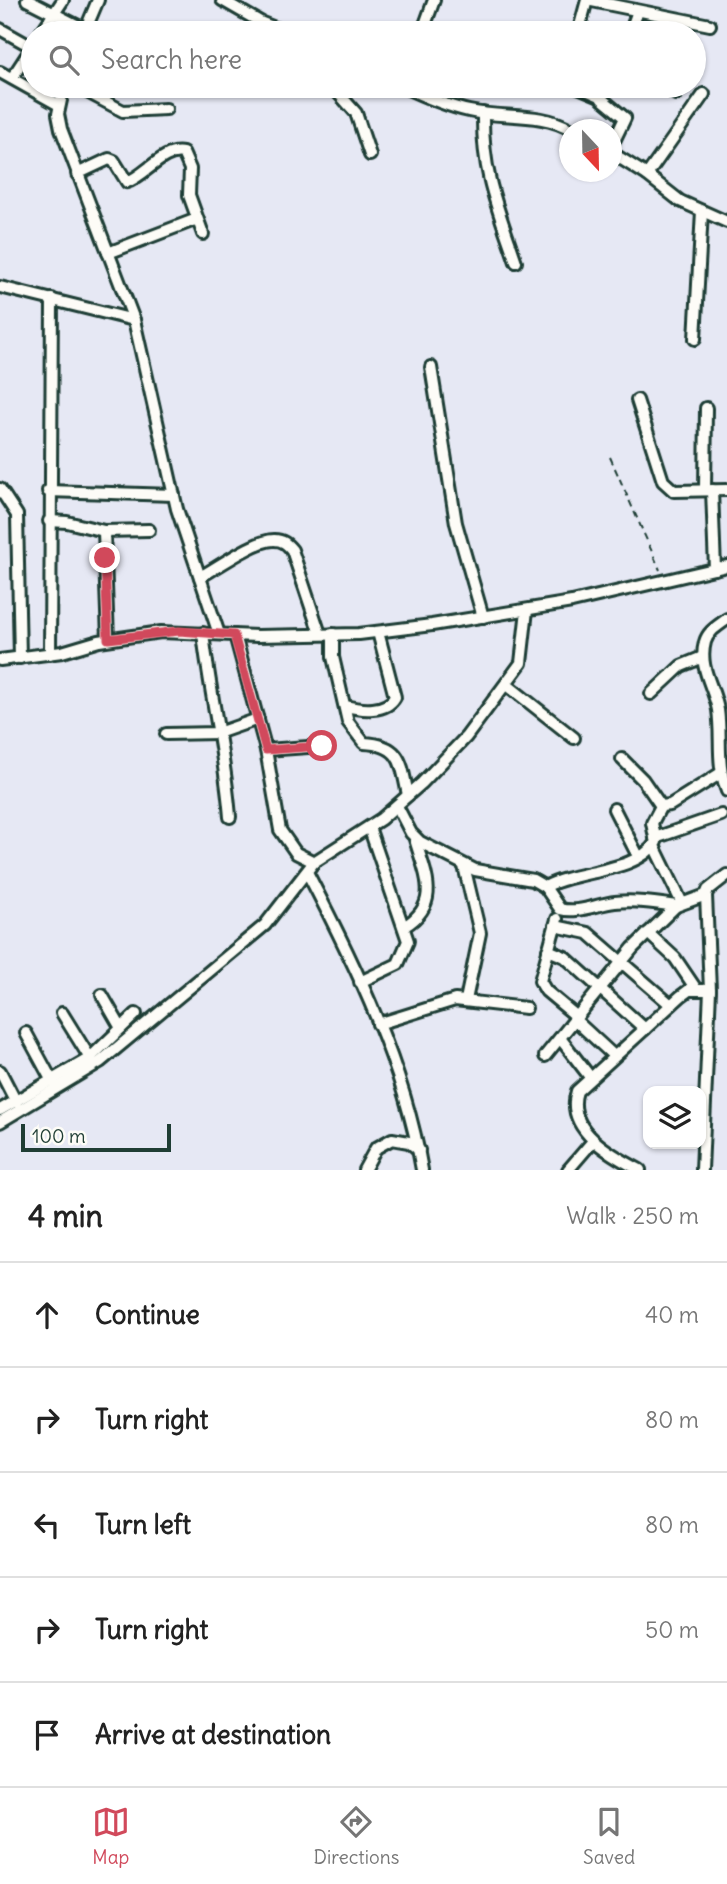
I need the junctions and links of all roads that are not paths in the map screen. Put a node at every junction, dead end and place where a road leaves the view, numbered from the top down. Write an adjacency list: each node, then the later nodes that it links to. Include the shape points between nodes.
1 (27, 0): 8 (street)
2 (63, 0): 8 (street)
3 (98, 0): 11 (street)
4 (222, 0): 12 (street)
5 (434, 0): 13 (street)
6 (587, 0): 7 (street); 14 (street)
7 (639, 11): 15 (street); 16 (street)
8 (54, 14): 9 (street); 10 (street)
9 (49, 21)
10 (67, 21)
11 (89, 21)
12 (259, 21)
13 (426, 21)
14 (581, 21)
15 (635, 21)
16 (690, 21)
17 (706, 24): 18 (street)
18 (710, 25)
19 (0, 29): 20 (street)
20 (21, 40)
21 (21, 64): 23 (street)
22 (0, 72): 23 (street)
23 (12, 78): 24 (street)
24 (21, 83)
25 (47, 98): 32 (street)
26 (61, 98): 32 (street)
27 (99, 98): 33 (street, via 123,111)
28 (343, 98): 37 (street, via 356,113)
29 (430, 98): 34 (street)
30 (608, 98): 35 (street, via 625,116)
31 (701, 98): 40 (street)
32 (59, 105): 39 (street, via 61,129)
33 (166, 109)
34 (483, 113): 36 (street); 46 (street, via 487,175)
35 (622, 122)
36 (559, 124)
37 (370, 155)
38 (622, 160): 40 (street)
39 (77, 174): 42 (street, via 109,159 127,182 165,156 183,153 190,169 189,195); 45 (street)
40 (647, 175): 41 (street, via 680,201)
41 (702, 211): 43 (street); 50 (street)
42 (197, 219): 44 (street); 45 (street)
43 (727, 222)
44 (203, 234)
45 (108, 253): 49 (street)
46 (516, 261)
47 (0, 287): 48 (street)
48 (52, 299): 49 (street); 57 (street)
49 (134, 320): 58 (street)
50 (695, 339)
51 (431, 367): 66 (street, via 456,523)
52 (637, 400): 55 (street, via 663,481 674,491)
53 (706, 408): 55 (street)
54 (0, 489): 77 (street, via 17,515)
55 (708, 490): 56 (street); 63 (street)
56 (727, 490)
57 (48, 491): 58 (street); 59 (street)
58 (174, 495): 64 (street)
59 (49, 521): 61 (street); 75 (street)
60 (149, 530): 61 (street)
61 (104, 531): 74 (street)
62 (727, 566): 63 (street)
63 (715, 569): 65 (street)
64 (200, 578): 70 (street); 71 (street, via 256,546 284,541 292,550)
65 (527, 610): 66 (street); 79 (street, via 524,652)
66 (483, 617): 68 (street)
67 (727, 620): 76 (street, via 706,639)
68 (378, 632): 72 (street); 81 (street, via 395,697 385,706 368,710)
69 (203, 633): 70 (street); 74 (street); 83 (street)
70 (219, 634): 73 (street)
71 (320, 634): 72 (street); 73 (street)
72 (333, 634): 81 (street, via 333,657)
73 (234, 635): 82 (street)
74 (108, 639): 75 (street)
75 (50, 654): 77 (street)
76 (703, 657): 80 (street, via 681,666); 89 (street, via 718,709)
77 (20, 658): 78 (street)
78 (0, 660)
79 (506, 684): 85 (street); 91 (street, via 466,737)
80 (651, 694)
81 (346, 706): 91 (street, via 348,722 360,740 394,750)
82 (258, 719): 83 (street); 87 (street)
83 (218, 733): 84 (street); 96 (street, via 225,754)
84 (166, 734)
85 (574, 738)
86 (322, 746): 87 (street)
87 (266, 750): 102 (street, via 280,831)
88 (622, 759): 93 (street)
89 (721, 773): 90 (street); 93 (street)
90 (727, 791)
91 (408, 796): 92 (street)
92 (397, 806): 97 (street); 98 (street)
93 (661, 806): 99 (street, via 652,823)
94 (614, 809): 100 (street)
95 (721, 815): 99 (street)
96 (230, 817)
97 (369, 827): 102 (street); 108 (street)
98 (415, 839): 101 (street); 108 (street, via 428,901 420,916)
99 (655, 842): 100 (street); 106 (street)
100 (638, 856): 104 (street)
101 (464, 866): 104 (street, via 533,880); 118 (street, via 480,933)
102 (311, 867): 113 (street); 131 (street, via 265,925)
103 (727, 875): 105 (street)
104 (545, 887): 107 (street)
105 (706, 895): 106 (street); 116 (street)
106 (679, 905): 107 (street, via 642,901); 110 (street)
107 (560, 909): 109 (street)
108 (405, 926): 113 (street, via 408,941 398,964)
109 (555, 926): 111 (street); 112 (street, via 588,933)
110 (649, 933): 112 (street); 115 (street, via 675,958)
111 (548, 950): 114 (street, via 565,957); 123 (street, via 541,987)
112 (622, 962): 114 (street); 119 (street)
113 (360, 982): 124 (street)
114 (599, 988): 123 (street); 126 (street)
115 (696, 989): 116 (street); 119 (street)
116 (710, 990): 144 (street)
117 (102, 995): 125 (street)
118 (466, 1000): 120 (street); 124 (street, via 444,1002)
119 (671, 1005): 126 (street)
120 (526, 1009)
121 (62, 1013): 131 (street)
122 (136, 1014): 125 (street)
123 (575, 1018): 128 (street); 130 (street)
124 (378, 1024): 139 (street)
125 (121, 1028): 131 (street)
126 (645, 1028): 130 (street)
127 (26, 1033): 134 (street)
128 (560, 1038): 129 (street); 133 (street)
129 (545, 1056)
130 (614, 1056): 133 (street)
131 (92, 1062): 134 (street); 137 (street)
132 (0, 1071): 135 (street)
133 (590, 1077): 138 (street, via 577,1091 575,1105)
134 (52, 1081): 135 (street)
135 (16, 1102): 136 (street)
136 (0, 1110)
137 (0, 1122)
138 (593, 1141): 142 (street); 143 (street)
139 (419, 1150): 140 (street, via 409,1142 392,1139 376,1147); 141 (street)
140 (364, 1170)
141 (422, 1170)
142 (568, 1170)
143 (640, 1170)
144 (702, 1170)

